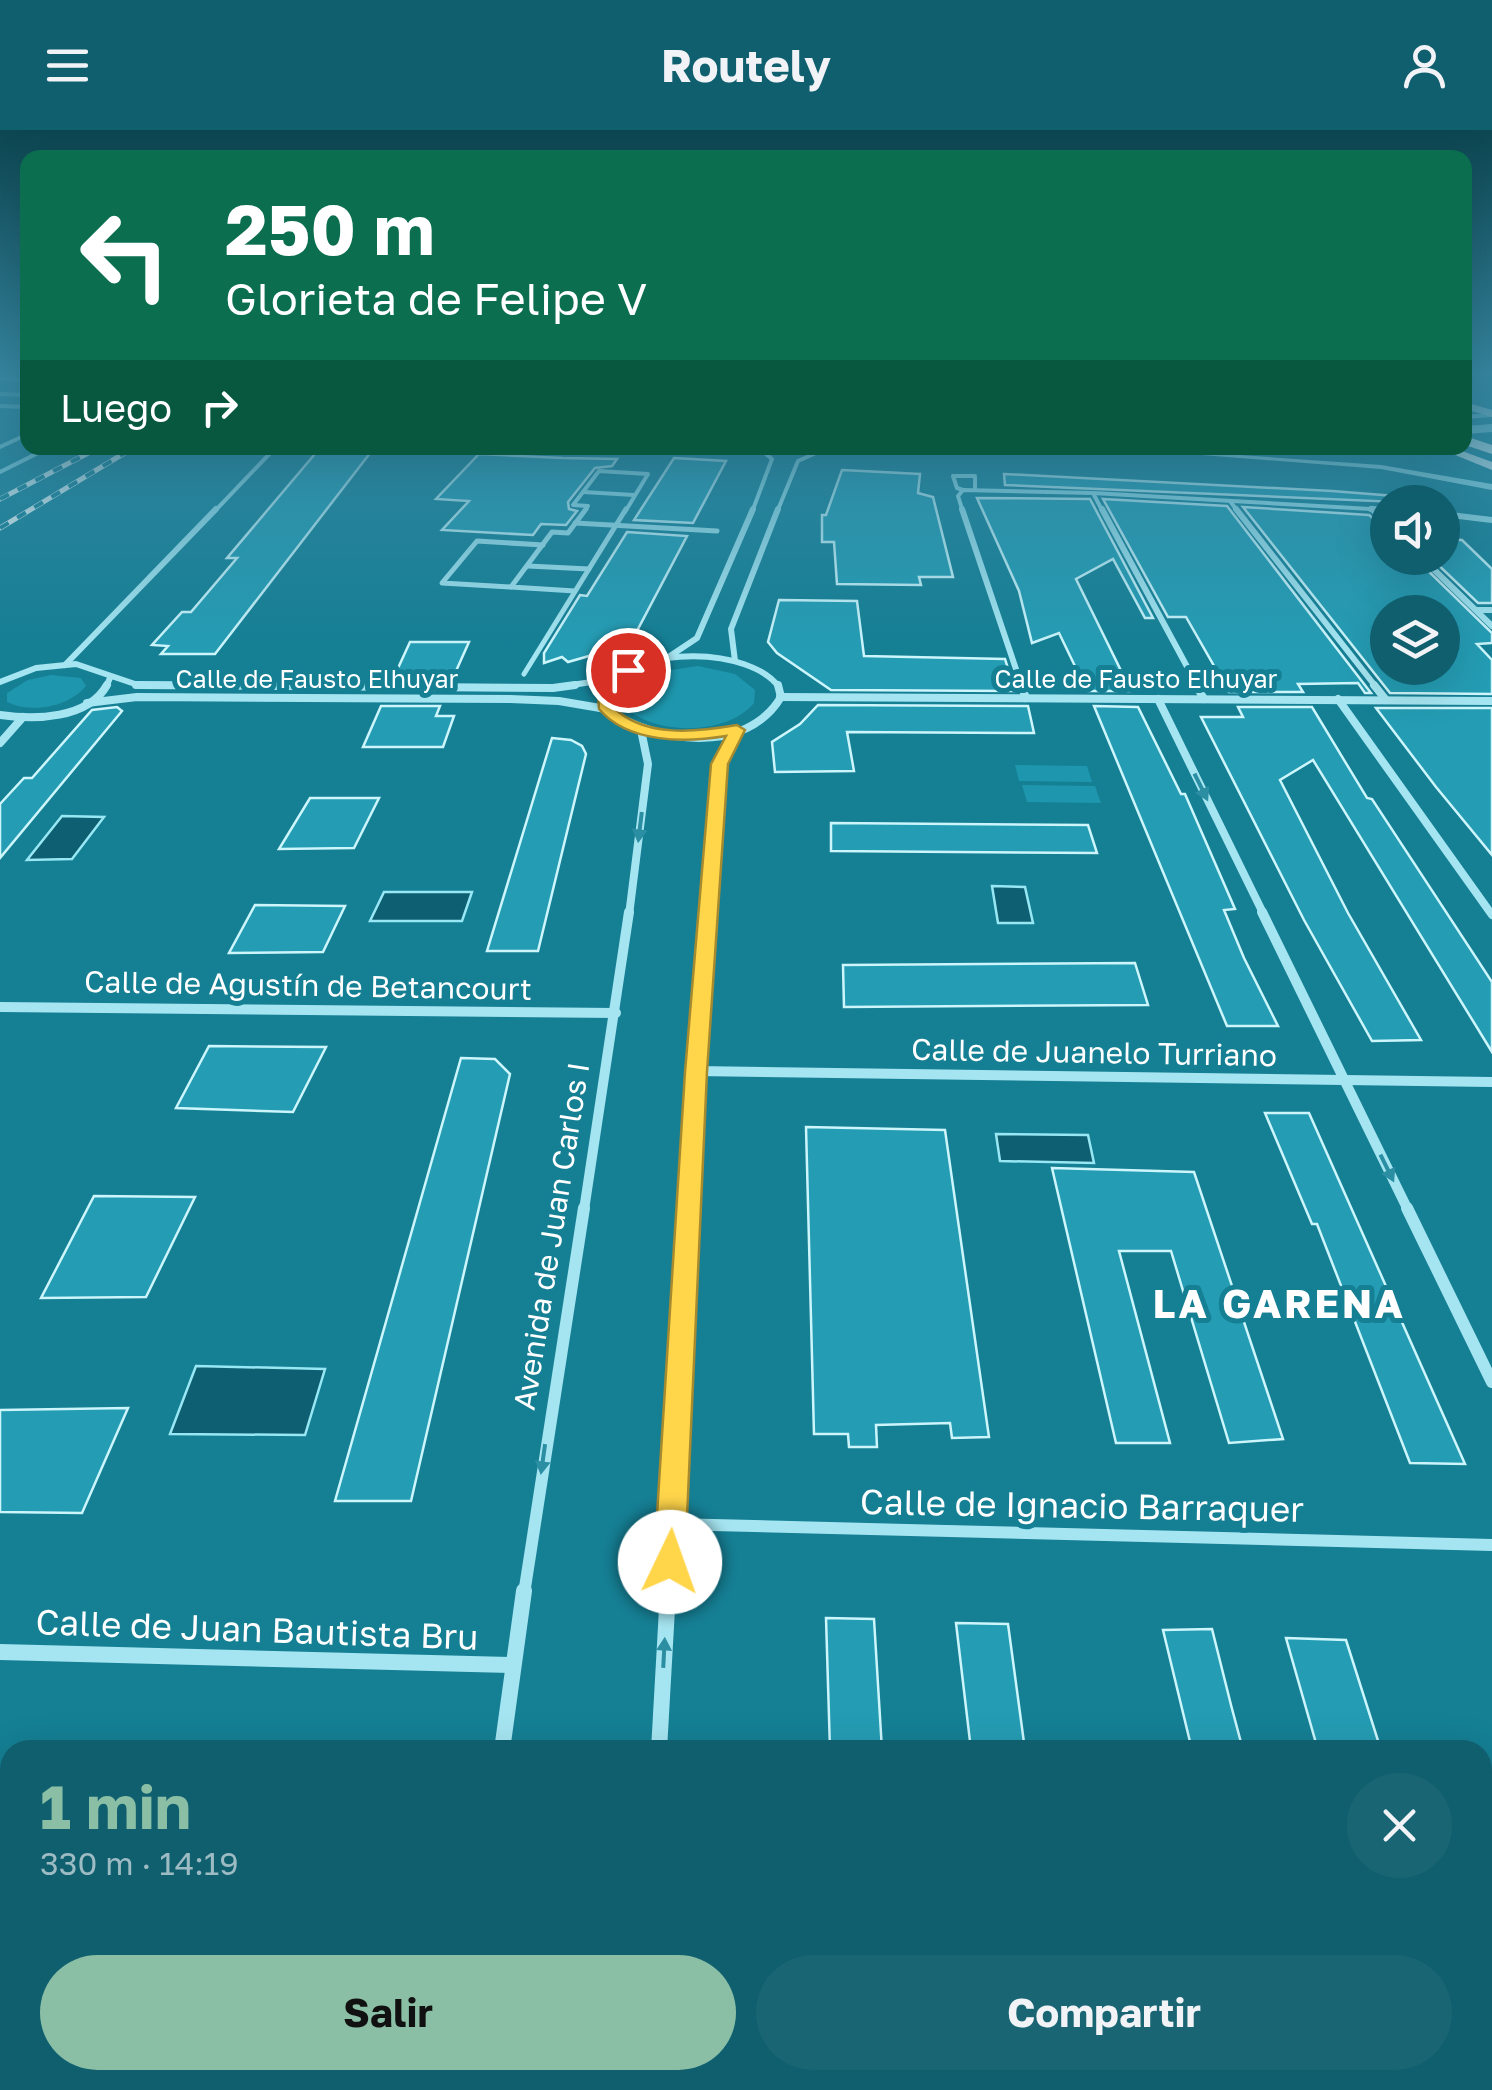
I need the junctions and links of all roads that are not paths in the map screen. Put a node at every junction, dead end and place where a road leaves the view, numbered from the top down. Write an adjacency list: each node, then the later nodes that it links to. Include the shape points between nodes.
1 (257, 466): 29 (street)
2 (771, 466): 27 (street, via 696,638)
3 (795, 466): 28 (street, via 731,629)
4 (1362, 466): 5 (street)
5 (1492, 487)
6 (974, 488): 7 (street); 7 (street, via 975,476 953,476); 9 (street)
7 (962, 490): 35 (street, via 958,496)
8 (582, 492): 10 (street); 10 (street, via 599,471 648,474); 15 (street, via 573,505 588,506)
9 (1093, 493): 11 (street); 37 (street)
10 (634, 495): 16 (street)
11 (1230, 500): 12 (street); 39 (street)
12 (1370, 510)
13 (1460, 516): 14 (street)
14 (1492, 520)
15 (579, 524): 16 (street); 18 (street, via 568,533 552,532)
16 (614, 526): 17 (street); 20 (street)
17 (717, 531)
18 (543, 545): 19 (street); 22 (street, via 478,540 442,583)
19 (528, 566): 20 (street); 22 (street)
20 (589, 570): 23 (street)
21 (1440, 575): 24 (street)
22 (511, 588): 23 (street)
23 (575, 591): 30 (street)
24 (1477, 610): 25 (street); 26 (street)
25 (1492, 610)
26 (1492, 626)
27 (666, 658): 28 (street); 32 (street, Calle de Fausto Elhuyar)
28 (735, 661): 34 (street, via 769,676)
29 (65, 665): 31 (street, Calle de Fausto Elhuyar, via 98,669); 33 (street)
30 (524, 674)
31 (110, 678): 32 (street, Calle de Fausto Elhuyar, via 166,685 553,688); 41 (street)
32 (616, 678): 42 (street, via 605,694)
33 (0, 682)
34 (780, 697): 35 (street, Calle de Fausto Elhuyar); 46 (street, via 764,718)
35 (1026, 698): 36 (street, Calle de Fausto Elhuyar)
36 (1158, 699): 37 (street, Calle de Fausto Elhuyar); 52 (street, one-way to 52)
37 (1204, 699): 38 (street, Calle de Fausto Elhuyar)
38 (1338, 699): 39 (street, Calle de Fausto Elhuyar); 48 (street)
39 (1386, 700): 40 (street, Calle de Fausto Elhuyar)
40 (1492, 701)
41 (87, 704): 42 (street, Calle de Fausto Elhuyar, via 137,696 492,699); 44 (street, Calle de Fausto Elhuyar)
42 (606, 709): 45 (street)
43 (0, 715): 44 (street, Calle de Fausto Elhuyar)
44 (23, 718): 47 (street)
45 (641, 730): 46 (street, via 697,736); 50 (street, Avenida de Juan Carlos I, one-way to 50, via 648,764)
46 (737, 730): 51 (street, via 720,764)
47 (0, 743)
48 (1492, 914)
49 (0, 1007): 50 (street, Calle de Agustín de Betancourt)
50 (616, 1013): 58 (street, Avenida de Juan Carlos I, one-way to 58)
51 (696, 1072): 52 (street, Calle de Juanelo Turriano); 55 (street)
52 (1343, 1081): 53 (street, Calle de Juanelo Turriano); 54 (street, one-way to 54)
53 (1492, 1082)
54 (1492, 1382)
55 (672, 1524): 56 (street, Calle de Ignacio Barraquer); 60 (street, one-way to 55)
56 (1492, 1545)
57 (0, 1652): 58 (street, Calle de Juan Bautista Bru)
58 (513, 1666): 59 (street, Avenida de Juan Carlos I)
59 (503, 1740)
60 (659, 1740)

